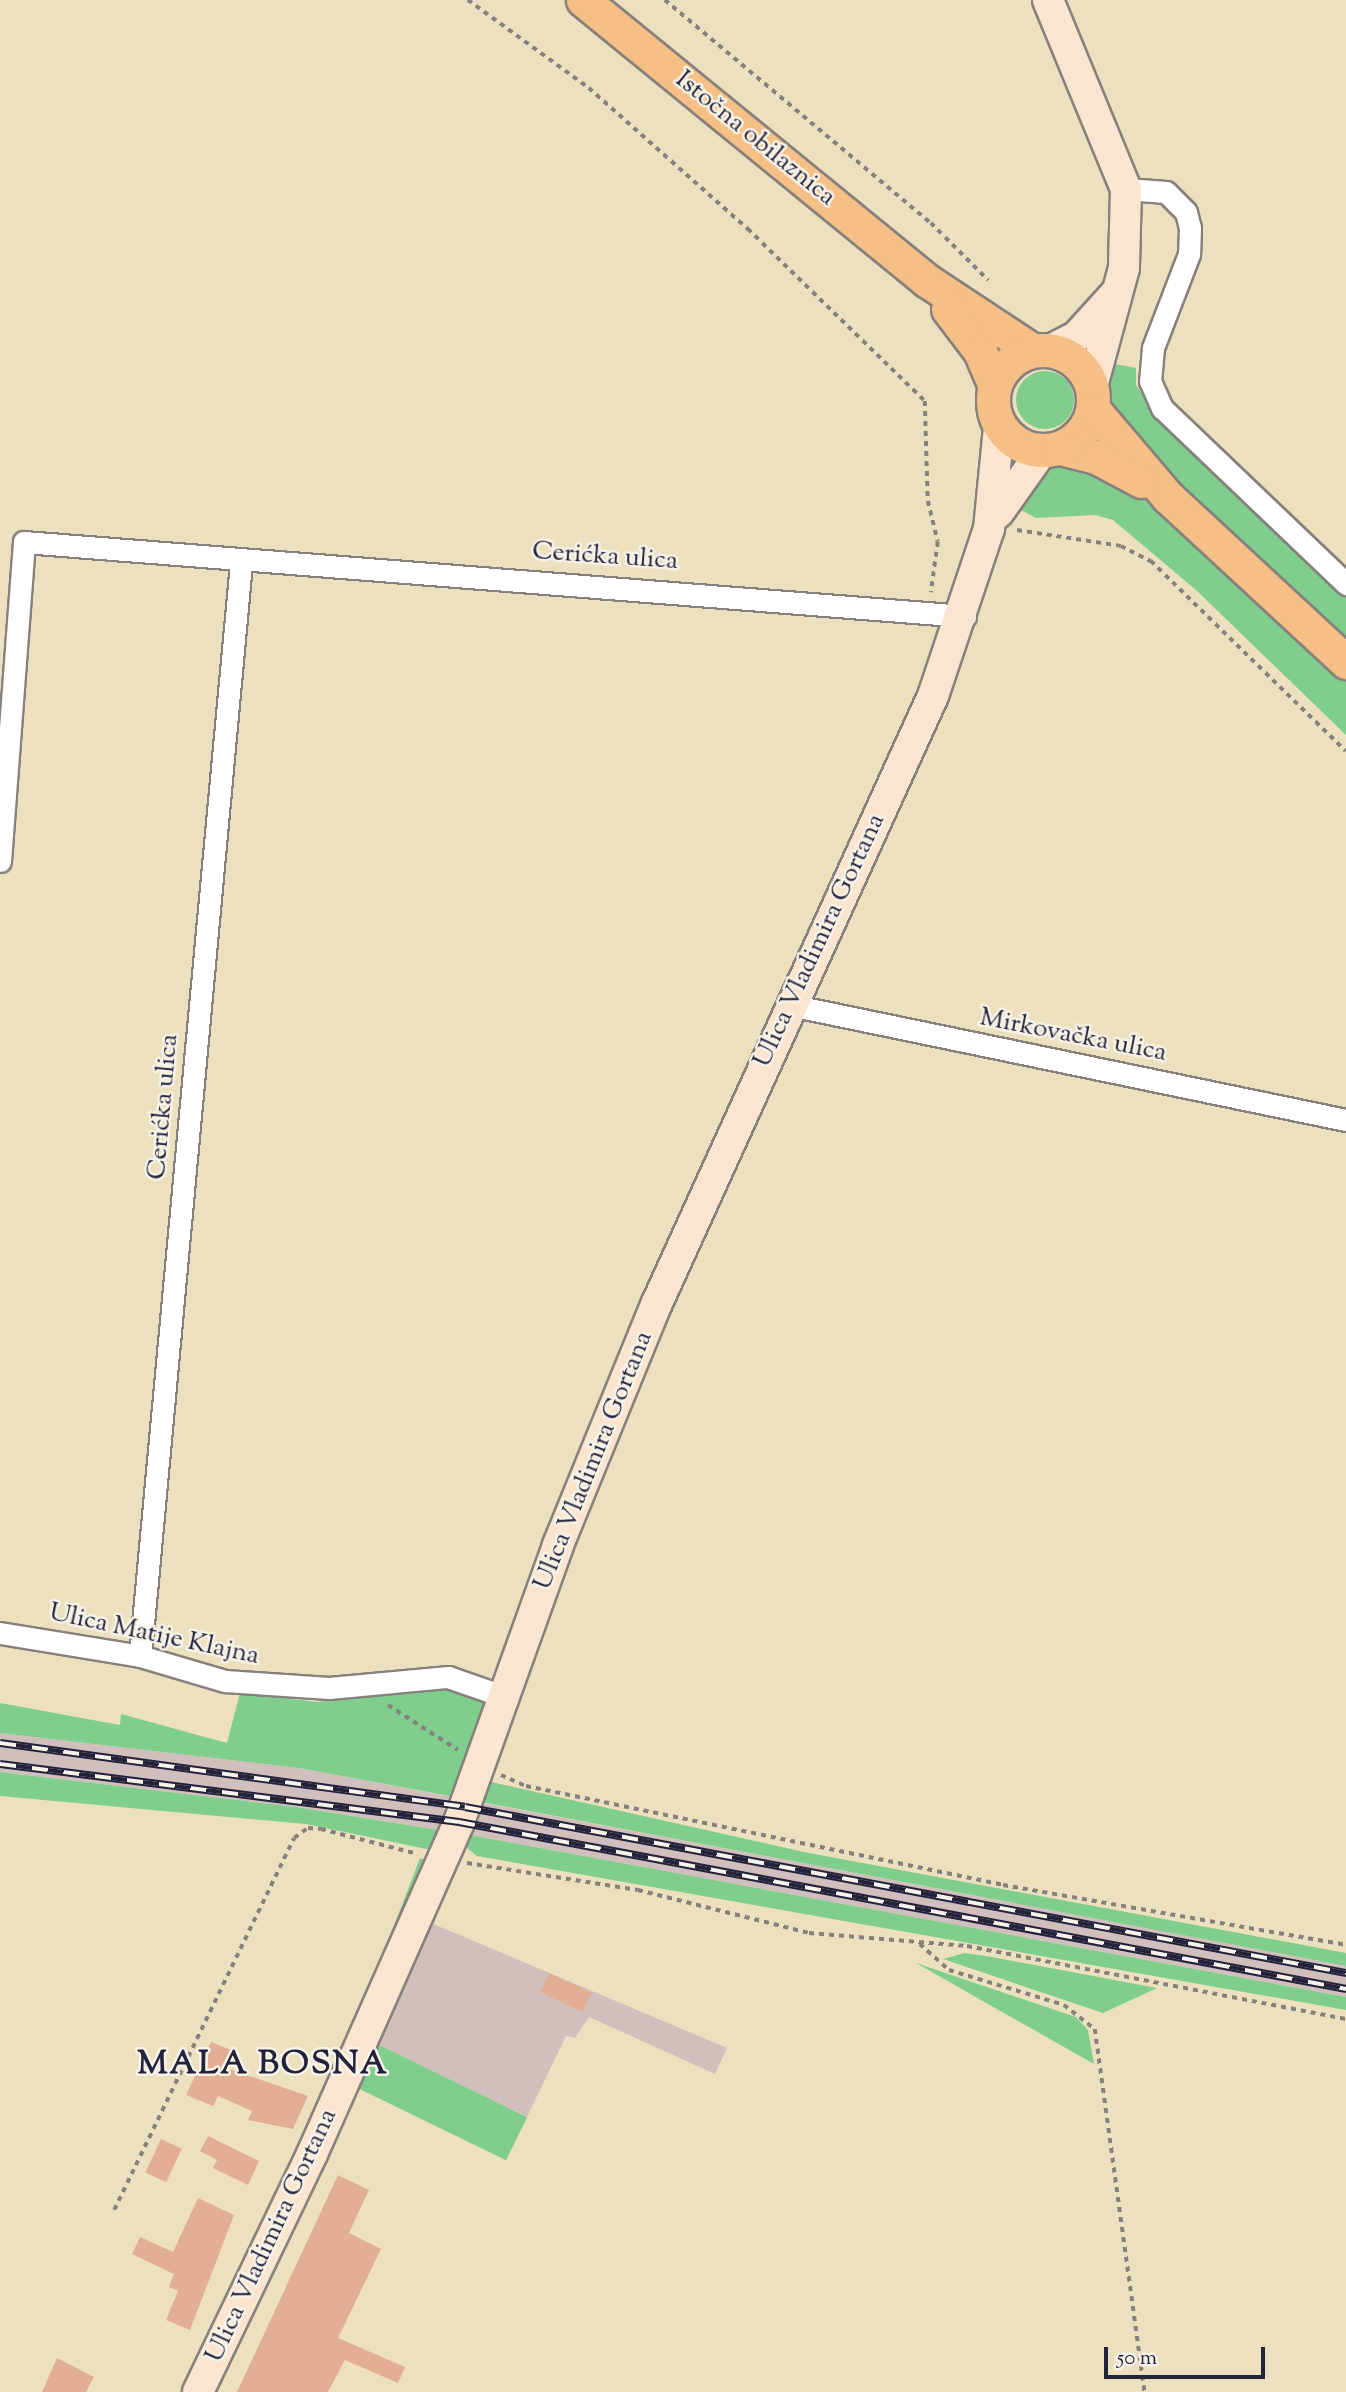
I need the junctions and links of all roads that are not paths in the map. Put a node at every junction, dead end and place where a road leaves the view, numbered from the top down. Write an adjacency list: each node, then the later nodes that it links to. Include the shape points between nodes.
1 (583, 0): 4 (main road, Istočna obilaznica)
2 (1048, 0): 3 (main road)
3 (1126, 189): 5 (main road, via 1129,229); 14 (street, via 1166,192 1186,212 1190,228 1189,254 1153,348 1150,381 1162,408)
4 (926, 280): 6 (main road, Istočna obilaznica); 7 (main road, Istočna obilaznica, via 980,351)
5 (1120, 289): 6 (main road, via 1076,337); 8 (main road)
6 (1041, 350): 7 (main road, via 1009,363); 8 (main road, via 1077,362)
7 (994, 384): 9 (main road)
8 (1092, 398): 10 (main road, via 1087,426); 11 (main road)
9 (999, 427): 10 (main road, via 1026,448); 12 (main road, Ulica Vladimira Gortana)
10 (1051, 449): 11 (main road, via 1096,457); 12 (main road, Ulica Vladimira Gortana, via 1028,462)
11 (1168, 497): 16 (main road)
12 (989, 529): 15 (main road, Ulica Vladimira Gortana)
13 (242, 563): 15 (street, Cerićka ulica, via 929,608); 17 (street, Cerićka ulica, via 24,542); 21 (street, Cerićka ulica)
14 (1346, 584)
15 (965, 616): 18 (main road, Ulica Vladimira Gortana)
16 (1346, 662)
17 (0, 861)
18 (790, 1005): 19 (street, Mirkovačka ulica); 22 (main road, Ulica Vladimira Gortana, via 652,1316)
19 (1346, 1120)
20 (0, 1633): 21 (street, Ulica Matije Klajna)
21 (140, 1656): 22 (street, Ulica Matije Klajna, via 225,1681 357,1685 448,1678)
22 (503, 1696): 23 (main road, Ulica Vladimira Gortana, via 442,1860 313,2154)
23 (198, 2392)

